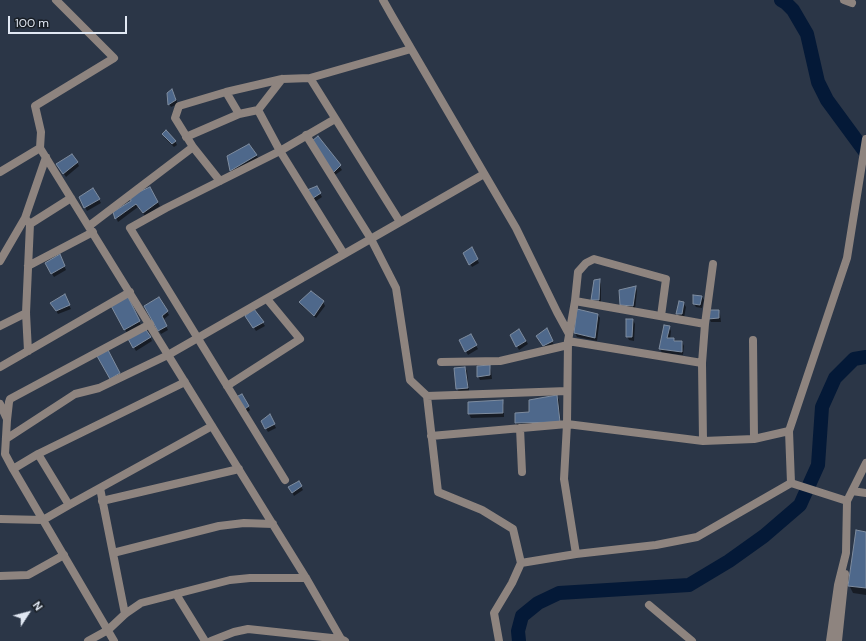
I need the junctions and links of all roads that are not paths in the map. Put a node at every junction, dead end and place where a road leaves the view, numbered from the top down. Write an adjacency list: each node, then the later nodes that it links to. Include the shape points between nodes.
1 (56, 0): 16 (street, via 114,58 36,106 41,132)
2 (383, 0): 5 (street)
3 (844, 0): 4 (street)
4 (852, 3)
5 (411, 49): 6 (street); 20 (street)
6 (310, 78): 7 (street); 11 (street)
7 (282, 79): 8 (street); 9 (street)
8 (226, 92): 10 (street); 13 (street, via 179,106 175,118)
9 (258, 110): 10 (street); 17 (street)
10 (239, 114): 13 (street)
11 (335, 119): 12 (street); 24 (street)
12 (306, 135): 17 (street); 26 (street)
13 (186, 137): 15 (street)
14 (866, 140): 56 (street, via 847,258)
15 (193, 147): 21 (street); 25 (street)
16 (40, 148): 18 (street); 19 (street)
17 (280, 151): 21 (street); 27 (street)
18 (46, 157): 22 (street); 23 (street)
19 (0, 172)
20 (484, 174): 24 (street); 40 (street, via 516,228)
21 (220, 181): 39 (street, via 130,228)
22 (71, 198): 23 (street); 25 (street)
23 (28, 221): 28 (street); 30 (street)
24 (400, 222): 26 (street)
25 (91, 229): 30 (street); 31 (street)
26 (371, 238): 27 (street); 50 (street, via 396,288 410,380)
27 (344, 254): 32 (street)
28 (0, 261)
29 (713, 264): 37 (street)
30 (28, 266): 34 (street)
31 (130, 292): 36 (street); 42 (street)
32 (267, 298): 39 (street); 48 (street, via 300,339)
33 (575, 301): 35 (street); 35 (street, via 578,272 594,259 666,278); 40 (street)
34 (26, 313): 38 (street); 42 (street)
35 (661, 316): 37 (street)
36 (150, 324): 43 (street); 52 (street, via 10,399)
37 (705, 324): 45 (street)
38 (0, 326)
39 (197, 338): 43 (street); 48 (street)
40 (568, 340): 44 (street, via 500,361); 45 (street); 49 (street)
41 (753, 340): 59 (street)
42 (28, 351): 46 (street)
43 (168, 355): 47 (street); 58 (street, via 99,388 75,394)
44 (441, 362)
45 (702, 363): 60 (street)
46 (0, 367)
47 (185, 382): 54 (street); 61 (street)
48 (227, 386): 66 (street)
49 (567, 391): 50 (street); 53 (street)
50 (427, 396): 57 (street)
51 (0, 404): 52 (street)
52 (7, 420): 58 (street)
53 (566, 424): 55 (street); 60 (street); 78 (street, via 564,479)
54 (212, 426): 64 (street); 68 (street)
55 (520, 428): 57 (street); 65 (street)
56 (789, 431): 59 (street); 67 (street)
57 (431, 436): 80 (street, via 438,492 482,510 513,529)
58 (6, 439): 63 (street, via 5,454)
59 (754, 439): 60 (street)
60 (703, 441)
61 (38, 454): 63 (street); 73 (street)
62 (866, 463): 69 (street)
63 (13, 469): 75 (street)
64 (239, 469): 71 (street); 76 (street)
65 (522, 472)
66 (284, 480)
67 (791, 483): 72 (street); 78 (street, via 697,537 656,545)
68 (100, 488): 71 (street); 73 (street)
69 (852, 491): 70 (street); 72 (street)
70 (866, 494)
71 (102, 501): 77 (street)
72 (847, 501): 86 (street, via 846,553)
73 (69, 506): 75 (street)
74 (0, 519): 75 (street)
75 (43, 520): 79 (street)
76 (273, 524): 77 (street, via 244,523 220,526); 82 (street)
77 (113, 553): 85 (street)
78 (576, 554): 80 (street)
79 (64, 555): 81 (street, via 28,575); 87 (street)
80 (521, 563): 93 (street, via 494,613)
81 (0, 576)
82 (306, 578): 83 (street, via 230,580); 88 (street)
83 (176, 594): 85 (street, via 140,603); 91 (street)
84 (649, 605): 94 (street)
85 (125, 614): 87 (street)
86 (836, 624): 95 (street); 96 (street)
87 (108, 630): 89 (street); 90 (street)
88 (343, 640): 92 (street, via 248,629)
89 (88, 641)
90 (114, 641)
91 (205, 641)
92 (211, 641)
93 (499, 641)
94 (692, 641)
95 (830, 641)
96 (838, 641)

